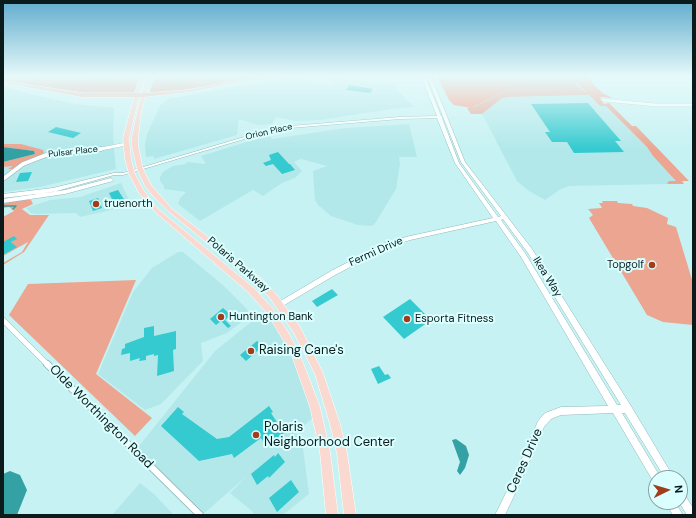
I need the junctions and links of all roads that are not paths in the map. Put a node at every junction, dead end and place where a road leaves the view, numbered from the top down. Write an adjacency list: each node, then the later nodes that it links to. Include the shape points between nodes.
1 (135, 100): 8 (main road, Polaris Parkway)
2 (143, 100): 9 (main road, Polaris Parkway)
3 (434, 100): 7 (main road, Ikea Way)
4 (436, 100): 7 (main road, Ikea Way)
5 (605, 100): 6 (street)
6 (693, 105)
7 (441, 117): 9 (main road, Orion Place, via 278,128); 13 (main road, Ikea Way, via 463,162); 14 (main road, Ikea Way, via 456,163)
8 (126, 144): 9 (main road, Polaris Parkway); 10 (street, Pulsar Place, via 93,151 46,154 23,164)
9 (131, 172): 11 (main road, Orion Place, via 53,190); 12 (main road, Orion Place, via 75,189); 15 (main road, Polaris Parkway, via 148,186 158,199 246,270 269,291); 22 (main road, Polaris Parkway, via 141,192 152,206 251,290 270,311 285,335 299,362 315,407 326,459)
10 (3, 179)
11 (3, 196)
12 (3, 201)
13 (506, 217): 14 (main road, Fermi Drive); 17 (main road, Ikea Way, via 530,251)
14 (498, 219): 15 (main road, Fermi Drive, via 387,245); 18 (main road, Ikea Way, via 557,310)
15 (279, 305): 23 (main road, Polaris Parkway, via 308,349 328,397 342,453)
16 (3, 320): 21 (street, Olde Worthington Road)
17 (628, 409): 18 (main road, Ceres Drive); 20 (main road, Ikea Way)
18 (616, 410): 19 (main road, Ikea Way); 24 (main road, Ceres Drive, via 561,410 548,416 541,424)
19 (651, 470)
20 (665, 470)
21 (200, 515)
22 (332, 515)
23 (350, 515)
24 (500, 515)

